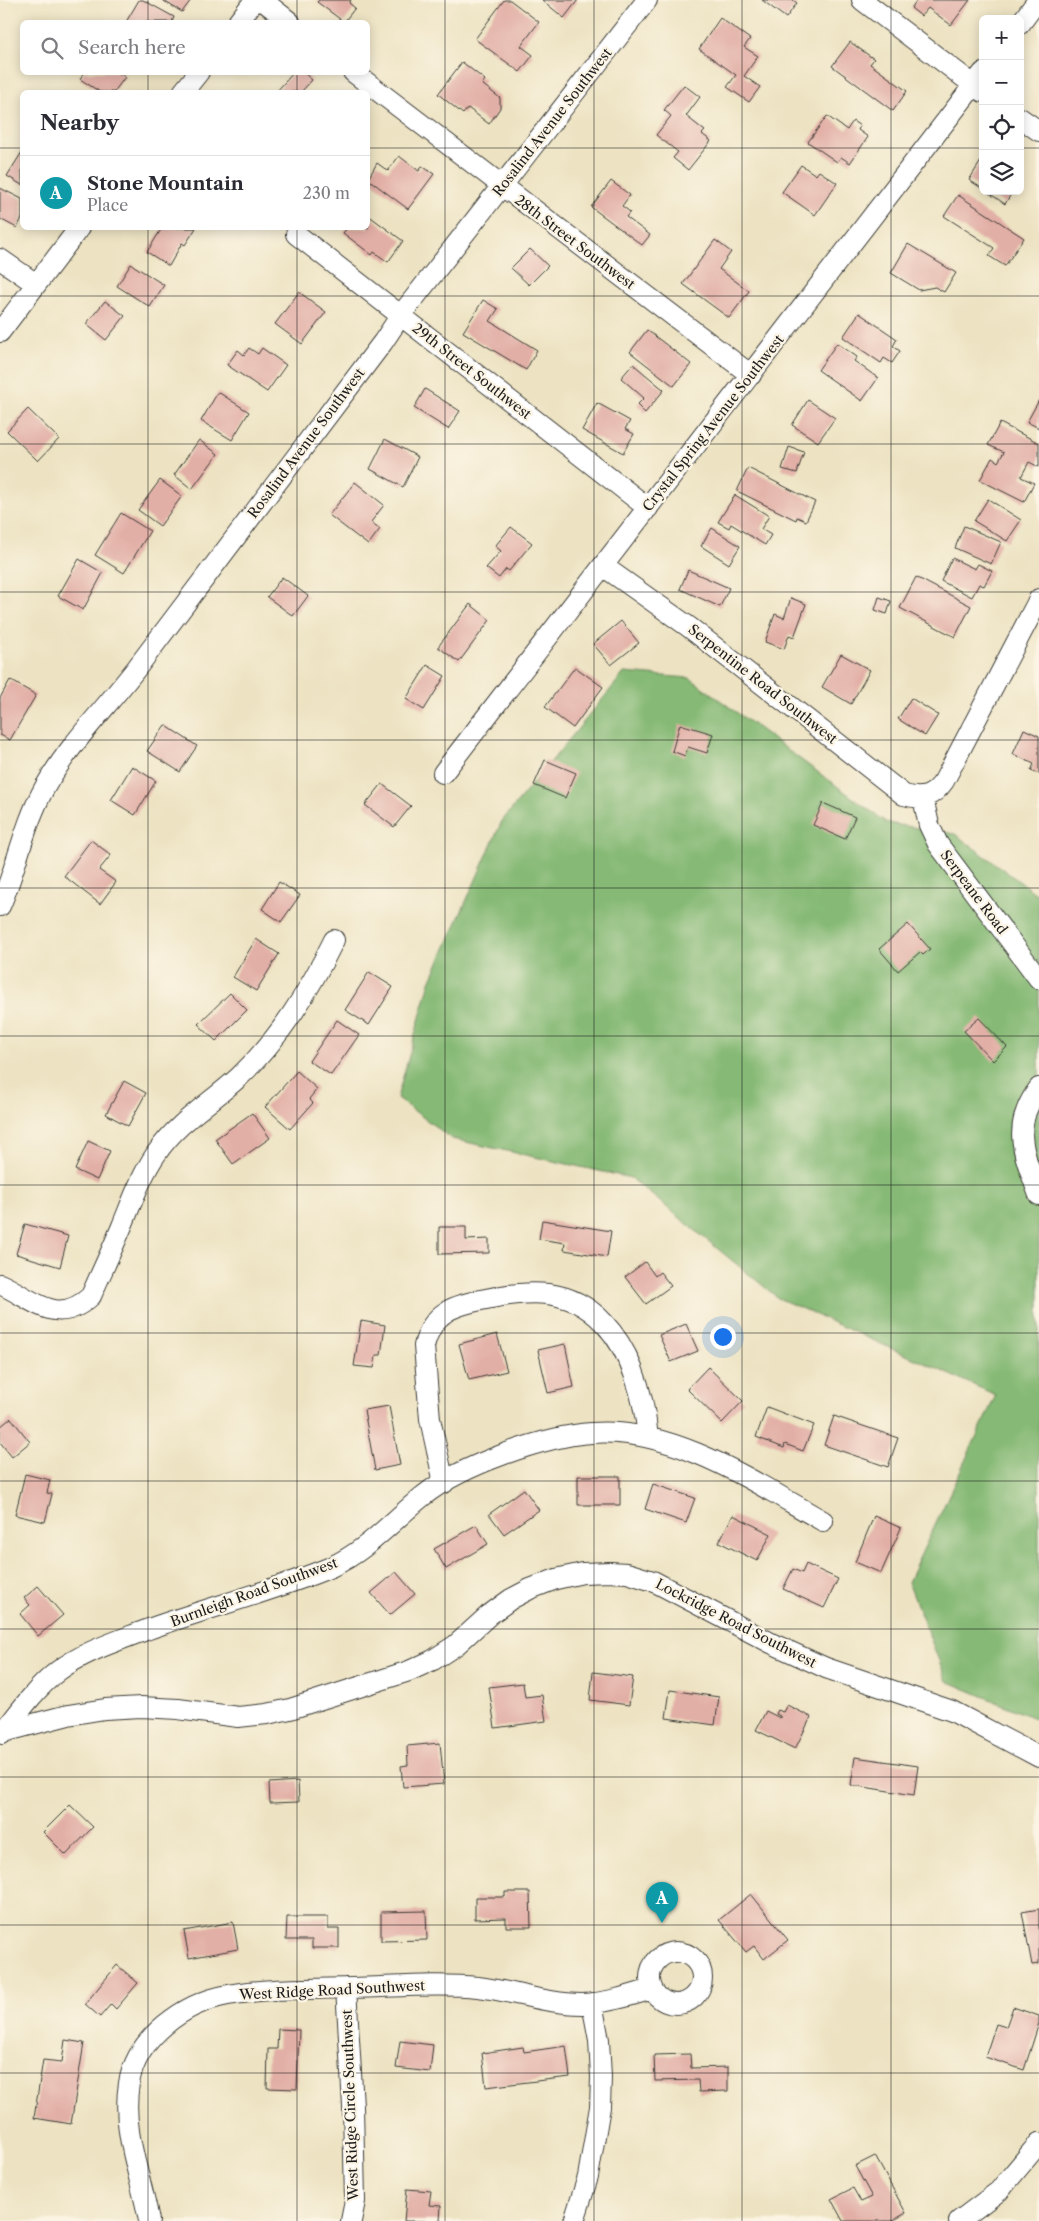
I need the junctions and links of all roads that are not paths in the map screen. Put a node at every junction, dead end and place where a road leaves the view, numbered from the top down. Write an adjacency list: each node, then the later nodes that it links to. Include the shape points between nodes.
1 (256, 0): 7 (street)
2 (262, 0): 8 (street)
3 (647, 0): 16 (street, Rosalind Avenue Southwest)
4 (862, 0): 11 (street)
5 (1038, 0): 6 (street)
6 (1024, 19)
7 (240, 20)
8 (287, 20)
9 (197, 75): 13 (street)
10 (357, 75): 16 (street, 28th Street Southwest)
11 (979, 82)
12 (979, 84): 23 (street, Crystal Spring Avenue Southwest)
13 (185, 90)
14 (1024, 121): 15 (street)
15 (1039, 131)
16 (502, 186): 21 (street, Rosalind Avenue Southwest); 23 (street, 28th Street Southwest)
17 (77, 230): 20 (street)
18 (296, 234): 21 (street, 29th Street Southwest)
19 (0, 259): 20 (street)
20 (36, 284): 22 (street)
21 (401, 315): 24 (street, 29th Street Southwest); 29 (street, Rosalind Avenue Southwest, via 140,664 64,759 31,815 12,879)
22 (0, 332)
23 (751, 375): 24 (street, Crystal Spring Avenue Southwest)
24 (648, 508): 25 (street, Crystal Spring Avenue Southwest)
25 (603, 566): 27 (street, Crystal Spring Avenue Southwest); 28 (street, Serpentine Road Southwest, via 689,627 904,795)
26 (1037, 610): 28 (street, via 944,781 938,790)
27 (443, 772)
28 (923, 798): 31 (street, Serpeane Road, via 929,826 938,844)
29 (0, 906)
30 (334, 940): 34 (street, via 314,981 264,1052 238,1078 194,1112 156,1154 91,1296 81,1305 63,1311 44,1308)
31 (1039, 979)
32 (1039, 1088): 33 (street, via 1026,1111 1021,1134 1023,1150)
33 (1039, 1195)
34 (0, 1284)
35 (648, 1438): 36 (street, Burnleigh Road Southwest, via 591,1433 549,1441 468,1469); 36 (street, via 639,1386 628,1359 603,1321 586,1308 543,1292 518,1292 459,1304 434,1322 424,1346 430,1419); 37 (street, Burnleigh Road Southwest, via 675,1445 754,1481)
36 (444, 1483): 38 (street, Burnleigh Road Southwest, via 424,1495 356,1554 331,1566 115,1640 84,1654 57,1672 36,1692)
37 (823, 1521)
38 (2, 1735): 39 (street, Lockridge Road Southwest, via 68,1715 105,1709 178,1709 238,1717 290,1709 434,1660 489,1615 530,1589 565,1577 610,1572 627,1573 653,1581 826,1668 952,1711)
39 (1039, 1756)
40 (346, 1988): 42 (street, West Ridge Road Southwest, via 476,1987 546,2000); 44 (street, West Ridge Road Southwest, via 278,1990 227,1996 202,2003 159,2029 136,2063 127,2107 129,2133); 45 (street, West Ridge Circle Southwest, via 355,2201)
41 (652, 1989): 42 (street, West Ridge Road Southwest)
42 (592, 2003): 46 (street, via 601,2077 600,2107 588,2177)
43 (1039, 2143): 47 (street, via 999,2191)
44 (149, 2221)
45 (351, 2221)
46 (574, 2221)
47 (959, 2221)

